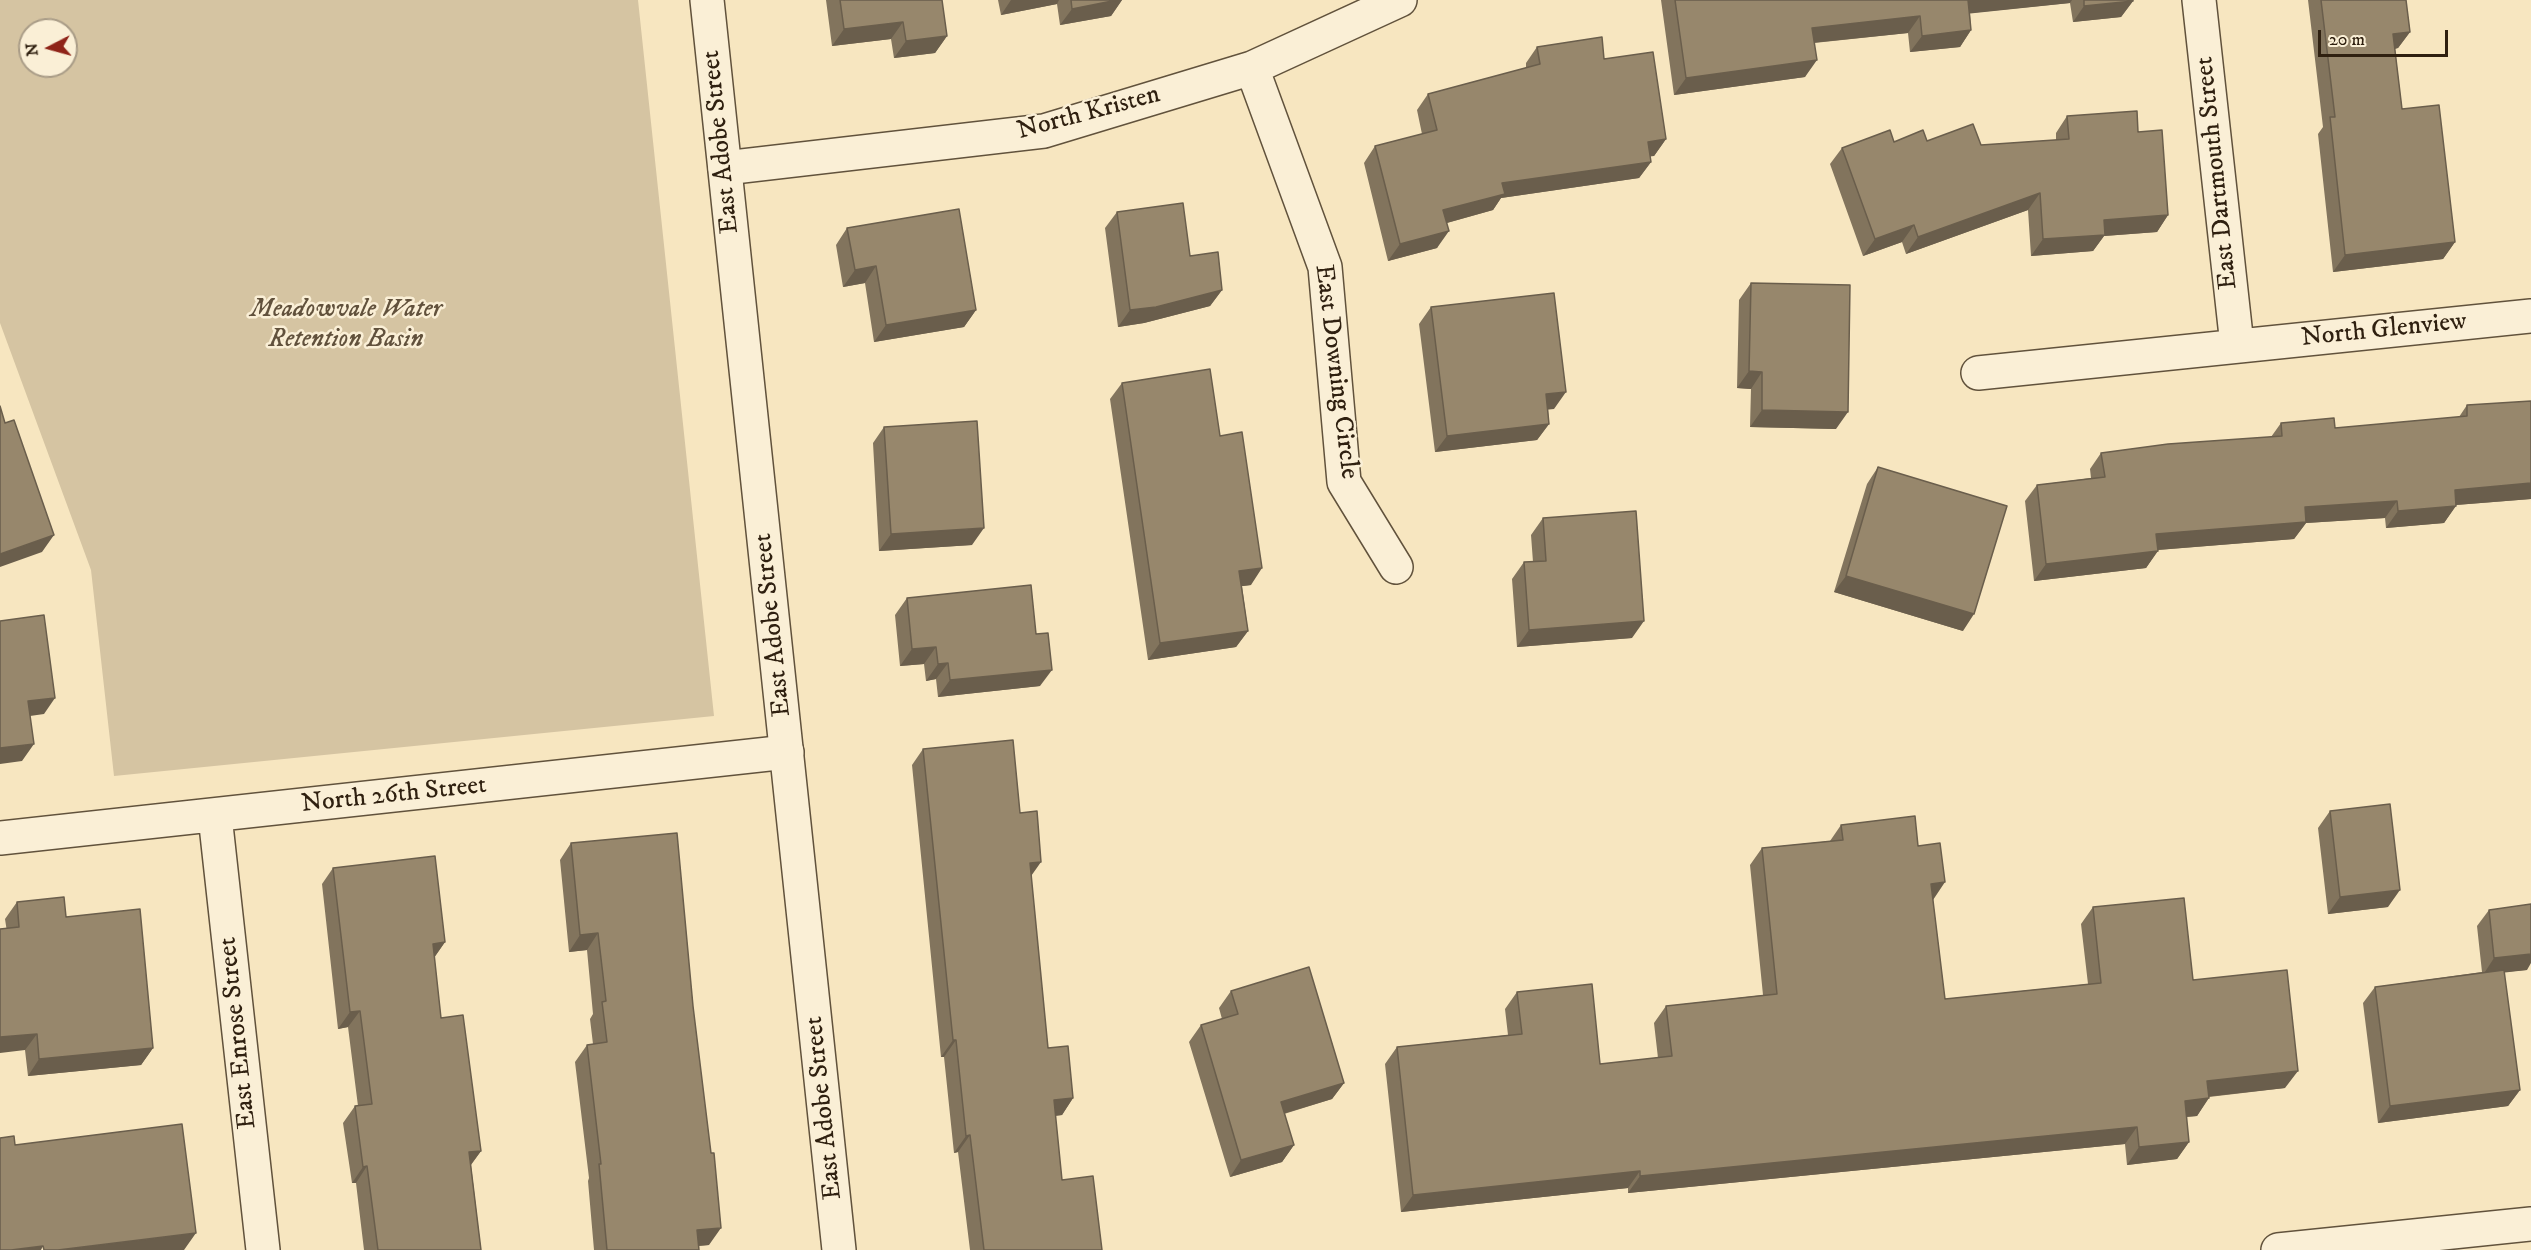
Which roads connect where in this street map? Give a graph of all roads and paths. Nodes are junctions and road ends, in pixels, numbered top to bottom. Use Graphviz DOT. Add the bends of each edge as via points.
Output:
graph roads {
  1 [pos="707,0"];
  2 [pos="1401,0"];
  3 [pos="2199,0"];
  4 [pos="1252,68"];
  5 [pos="725,168"];
  6 [pos="2531,316"];
  7 [pos="2237,345"];
  8 [pos="1978,373"];
  9 [pos="1396,567"];
  10 [pos="787,752"];
  11 [pos="215,816"];
  12 [pos="0,838"];
  13 [pos="2531,1224"];
  14 [pos="262,1250"];
  15 [pos="839,1250"];
  16 [pos="2278,1250"];
  1 -- 5 [label="street, East Adobe Street"];
  2 -- 4 [label="street, North Kristen"];
  3 -- 7 [label="street, East Dartmouth Street"];
  4 -- 5 [label="street, North Kristen" via="1044,131"];
  4 -- 9 [label="street, East Downing Circle" via="1325,267 1344,482"];
  5 -- 10 [label="street, East Adobe Street"];
  6 -- 7 [label="street, North Glenview"];
  7 -- 8 [label="street, North Glenview"];
  10 -- 11 [label="street, North 26th Street"];
  10 -- 15 [label="street, East Adobe Street"];
  11 -- 12 [label="street, North 26th Street"];
  11 -- 14 [label="street, East Enrose Street"];
  13 -- 16 [label="street"];
}
